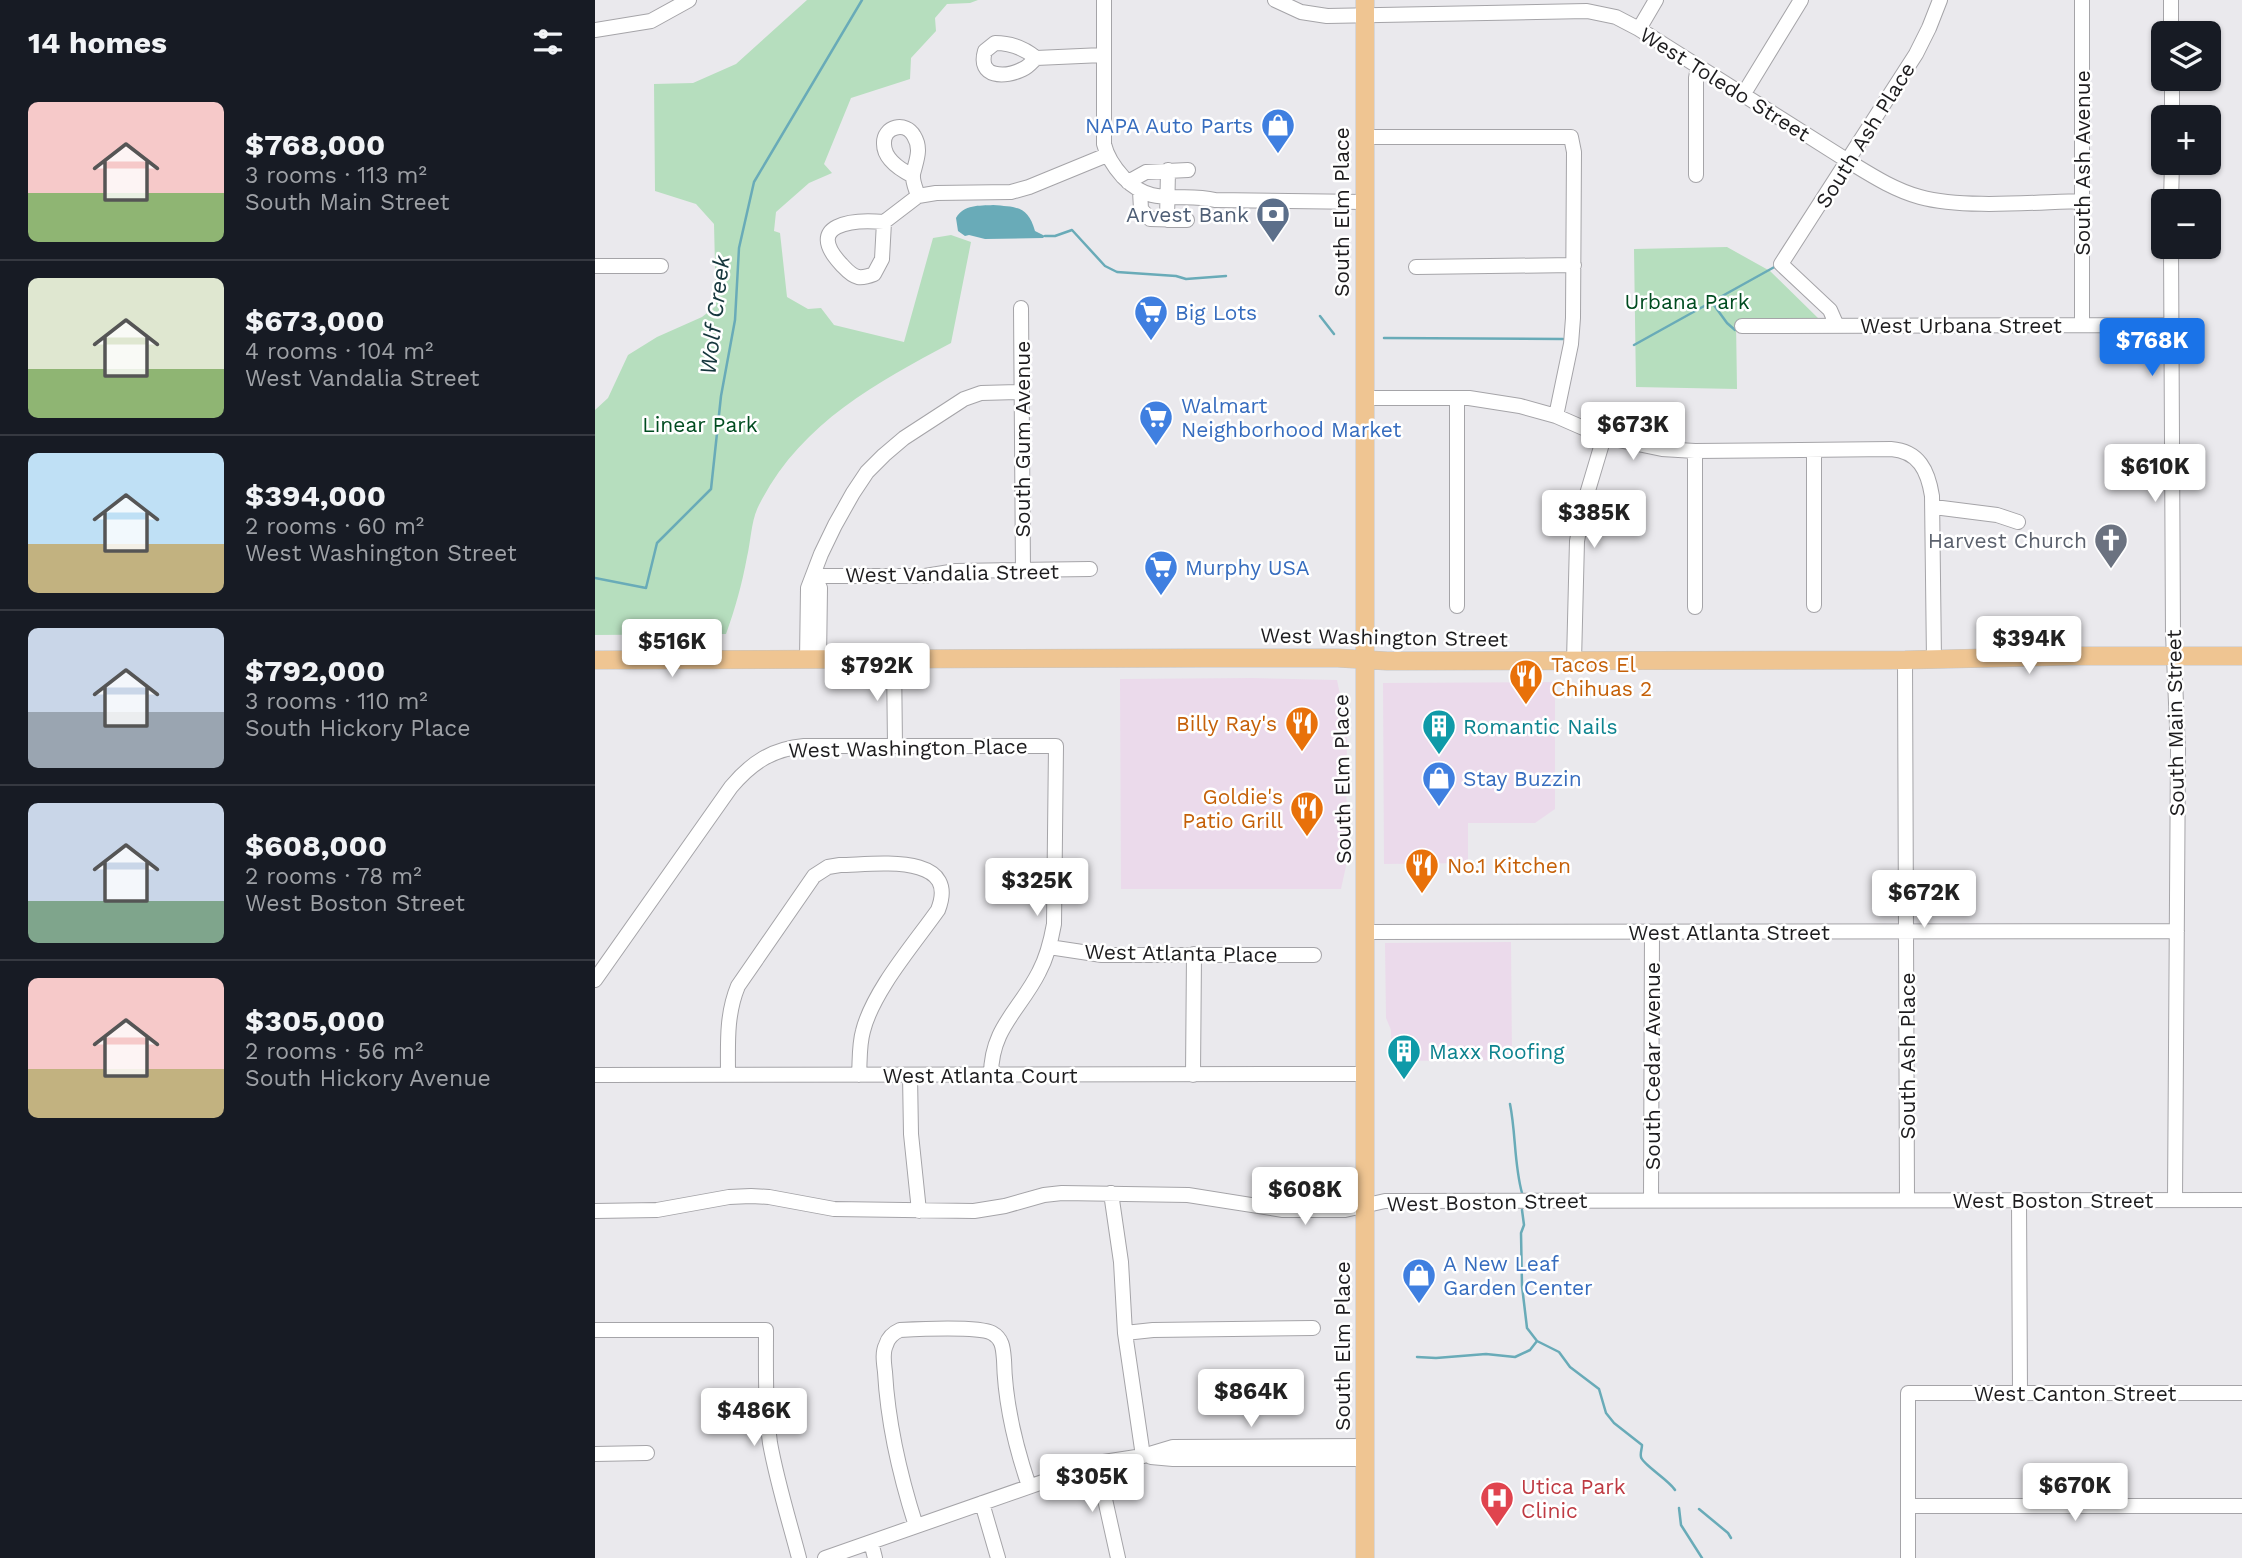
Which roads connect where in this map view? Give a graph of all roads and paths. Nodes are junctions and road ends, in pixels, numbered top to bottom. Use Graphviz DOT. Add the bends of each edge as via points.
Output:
graph roads {
  1 [pos="689,0"];
  2 [pos="1104,0"];
  3 [pos="1275,0"];
  4 [pos="1656,0"];
  5 [pos="1801,0"];
  6 [pos="1940,0"];
  7 [pos="2082,0"];
  8 [pos="2171,0"];
  9 [pos="1364,7"];
  10 [pos="2171,21"];
  11 [pos="1639,29"];
  12 [pos="595,30"];
  13 [pos="1104,55"];
  14 [pos="1036,58"];
  15 [pos="1698,67"];
  16 [pos="1743,95"];
  17 [pos="1364,137"];
  18 [pos="1108,155"];
  19 [pos="1848,161"];
  20 [pos="1167,170"];
  21 [pos="1188,170"];
  22 [pos="1696,175"];
  23 [pos="913,176"];
  24 [pos="1134,187"];
  25 [pos="919,196"];
  26 [pos="1167,198"];
  27 [pos="2082,201"];
  28 [pos="1364,202"];
  29 [pos="1167,220"];
  30 [pos="1187,220"];
  31 [pos="884,222"];
  32 [pos="2171,259"];
  33 [pos="1781,264"];
  34 [pos="1574,265"];
  35 [pos="595,266"];
  36 [pos="661,266"];
  37 [pos="1416,267"];
  38 [pos="1021,308"];
  39 [pos="2082,325"];
  40 [pos="2170,325"];
  41 [pos="1742,326"];
  42 [pos="1837,326"];
  43 [pos="1022,392"];
  44 [pos="1364,398"];
  45 [pos="1457,398"];
  46 [pos="1556,416"];
  47 [pos="1604,437"];
  48 [pos="1814,450"];
  49 [pos="1695,451"];
  50 [pos="1934,507"];
  51 [pos="2018,522"];
  52 [pos="1090,569"];
  53 [pos="1023,571"];
  54 [pos="814,576"];
  55 [pos="1814,605"];
  56 [pos="1457,606"];
  57 [pos="1695,607"];
  58 [pos="2173,656"];
  59 [pos="2242,656"];
  60 [pos="894,659"];
  61 [pos="595,660"];
  62 [pos="813,660"];
  63 [pos="1364,660"];
  64 [pos="1905,660"];
  65 [pos="1934,660"];
  66 [pos="1574,661"];
  67 [pos="895,746"];
  68 [pos="1907,931"];
  69 [pos="2177,931"];
  70 [pos="1365,932"];
  71 [pos="1652,932"];
  72 [pos="1049,947"];
  73 [pos="1194,954"];
  74 [pos="1314,955"];
  75 [pos="595,980"];
  76 [pos="1364,1074"];
  77 [pos="595,1075"];
  78 [pos="728,1075"];
  79 [pos="859,1075"];
  80 [pos="910,1075"];
  81 [pos="991,1075"];
  82 [pos="1193,1075"];
  83 [pos="1111,1193"];
  84 [pos="1651,1200"];
  85 [pos="1907,1200"];
  86 [pos="2019,1200"];
  87 [pos="2175,1200"];
  88 [pos="2242,1200"];
  89 [pos="1364,1205"];
  90 [pos="919,1210"];
  91 [pos="595,1211"];
  92 [pos="1313,1328"];
  93 [pos="595,1330"];
  94 [pos="1125,1333"];
  95 [pos="2020,1393"];
  96 [pos="2242,1393"];
  97 [pos="647,1453"];
  98 [pos="1365,1453"];
  99 [pos="595,1454"];
  100 [pos="1143,1456"];
  101 [pos="1097,1463"];
  102 [pos="1029,1486"];
  103 [pos="982,1503"];
  104 [pos="1908,1506"];
  105 [pos="2242,1506"];
  106 [pos="916,1526"];
  107 [pos="870,1542"];
  108 [pos="799,1558"];
  109 [pos="825,1558"];
  110 [pos="875,1558"];
  111 [pos="998,1558"];
  112 [pos="1118,1558"];
  113 [pos="1365,1558"];
  114 [pos="1908,1558"];
  1 -- 12 [label="street" via="651,21"];
  2 -- 13 [label="street"];
  3 -- 9 [label="street, West Toledo Street" via="1317,15"];
  4 -- 11 [label="street"];
  5 -- 16 [label="street"];
  6 -- 19 [label="street, South Ash Place" via="1916,54"];
  7 -- 27 [label="street, South Ash Avenue"];
  8 -- 10 [label="street"];
  9 -- 11 [label="street, West Toledo Street" via="1587,12 1616,17"];
  9 -- 17 [label="main road, South Elm Place"];
  11 -- 15 [label="street, West Toledo Street"];
  13 -- 14 [label="street"];
  13 -- 18 [label="street"];
  15 -- 16 [label="street, West Toledo Street"];
  15 -- 22 [label="street"];
  16 -- 19 [label="street, West Toledo Street"];
  17 -- 28 [label="main road, South Elm Place"];
  17 -- 34 [label="street" via="1571,137"];
  18 -- 24 [label="street"];
  18 -- 25 [label="street" via="1011,192"];
  19 -- 27 [label="street, West Toledo Street" via="1895,188 1930,200"];
  19 -- 33 [label="street, South Ash Place"];
  20 -- 21 [label="street"];
  20 -- 24 [label="street" via="1146,172"];
  20 -- 26 [label="street"];
  23 -- 25 [label="street"];
  24 -- 26 [label="street"];
  24 -- 29 [label="street" via="1146,216"];
  25 -- 31 [label="street"];
  26 -- 28 [label="street" via="1196,195 1215,200"];
  26 -- 29 [label="street"];
  27 -- 39 [label="street, South Ash Avenue"];
  28 -- 44 [label="main road, South Elm Place"];
  29 -- 30 [label="street"];
  31 -- 31 [label="street" via="838,225 830,234 830,253 854,275 874,274 882,259"];
  32 -- 40 [label="street, South Main Street"];
  33 -- 42 [label="street, West Urbana Street" via="1830,310"];
  34 -- 37 [label="street"];
  34 -- 46 [label="street" via="1571,344"];
  35 -- 36 [label="street"];
  38 -- 43 [label="street, South Gum Avenue"];
  39 -- 40 [label="street, West Urbana Street"];
  39 -- 42 [label="street, West Urbana Street"];
  40 -- 58 [label="street, South Main Street"];
  41 -- 42 [label="street, West Urbana Street"];
  43 -- 53 [label="street, South Gum Avenue"];
  43 -- 54 [label="street" via="981,393 964,399 884,455 853,493"];
  44 -- 45 [label="street"];
  44 -- 63 [label="main road, South Elm Place"];
  45 -- 46 [label="street"];
  45 -- 56 [label="street"];
  46 -- 47 [label="street"];
  47 -- 49 [label="street"];
  47 -- 66 [label="street" via="1577,541"];
  48 -- 49 [label="street"];
  48 -- 50 [label="street" via="1899,450 1918,460 1928,474"];
  48 -- 55 [label="street"];
  49 -- 57 [label="street"];
  50 -- 51 [label="street"];
  50 -- 65 [label="street"];
  52 -- 53 [label="street, West Vandalia Street"];
  53 -- 54 [label="street, West Vandalia Street"];
  54 -- 62 [label="street" via="808,588"];
  58 -- 59 [label="main road, West Washington Street"];
  58 -- 65 [label="main road, West Washington Street"];
  58 -- 69 [label="street, South Main Street" via="2178,749"];
  60 -- 62 [label="main road, West Washington Street"];
  60 -- 63 [label="main road, West Washington Street"];
  60 -- 67 [label="street"];
  61 -- 62 [label="main road, West Washington Street"];
  63 -- 66 [label="main road, West Washington Street"];
  63 -- 70 [label="main road, South Elm Place"];
  64 -- 65 [label="main road, West Washington Street"];
  64 -- 66 [label="main road, West Washington Street"];
  64 -- 68 [label="street, South Ash Place"];
  67 -- 72 [label="street, West Washington Place" via="1056,746 1056,911"];
  67 -- 75 [label="street, West Washington Place" via="796,747 762,758 731,787"];
  68 -- 69 [label="street, West Atlanta Street"];
  68 -- 71 [label="street, West Atlanta Street"];
  68 -- 85 [label="street, South Ash Place"];
  69 -- 87 [label="street, South Main Street"];
  70 -- 71 [label="street, West Atlanta Street"];
  70 -- 76 [label="main road, South Elm Place"];
  71 -- 84 [label="street, South Cedar Avenue"];
  72 -- 73 [label="street, West Atlanta Place" via="1102,955"];
  72 -- 81 [label="street" via="1039,972 1000,1029"];
  73 -- 74 [label="street, West Atlanta Place"];
  73 -- 82 [label="street"];
  76 -- 82 [label="street, West Atlanta Court"];
  76 -- 89 [label="main road, South Elm Place"];
  77 -- 78 [label="street, West Atlanta Court"];
  78 -- 79 [label="street, West Atlanta Court"];
  78 -- 79 [label="street" via="731,1003 814,876 828,867 915,865 939,881 938,910 870,1010"];
  79 -- 80 [label="street, West Atlanta Court"];
  80 -- 81 [label="street, West Atlanta Court"];
  80 -- 90 [label="street"];
  81 -- 82 [label="street, West Atlanta Court"];
  83 -- 89 [label="street, West Boston Street" via="1188,1195 1283,1210 1345,1210"];
  83 -- 90 [label="street, West Boston Street" via="1044,1195 990,1209"];
  83 -- 94 [label="street"];
  84 -- 85 [label="street, West Boston Street"];
  84 -- 89 [label="street, West Boston Street" via="1385,1200"];
  85 -- 86 [label="street, West Boston Street"];
  86 -- 87 [label="street, West Boston Street"];
  86 -- 95 [label="street"];
  87 -- 88 [label="street, West Boston Street"];
  89 -- 98 [label="main road, South Elm Place"];
  90 -- 91 [label="street, West Boston Street" via="834,1209 751,1196 657,1210"];
  92 -- 94 [label="street"];
  93 -- 108 [label="street" via="766,1330 770,1442"];
  94 -- 100 [label="street"];
  95 -- 96 [label="street, West Canton Street"];
  95 -- 104 [label="street, West Canton Street" via="1908,1393"];
  97 -- 99 [label="street"];
  98 -- 100 [label="street"];
  98 -- 113 [label="main road, South Elm Place"];
  100 -- 101 [label="street"];
  101 -- 102 [label="street"];
  101 -- 112 [label="street"];
  102 -- 103 [label="street"];
  102 -- 106 [label="street" via="1011,1427 999,1338 980,1330 895,1332 884,1353 888,1412"];
  103 -- 106 [label="street"];
  103 -- 111 [label="street"];
  104 -- 105 [label="street"];
  104 -- 114 [label="street"];
  106 -- 107 [label="street"];
  107 -- 109 [label="street"];
  107 -- 110 [label="street"];
}
